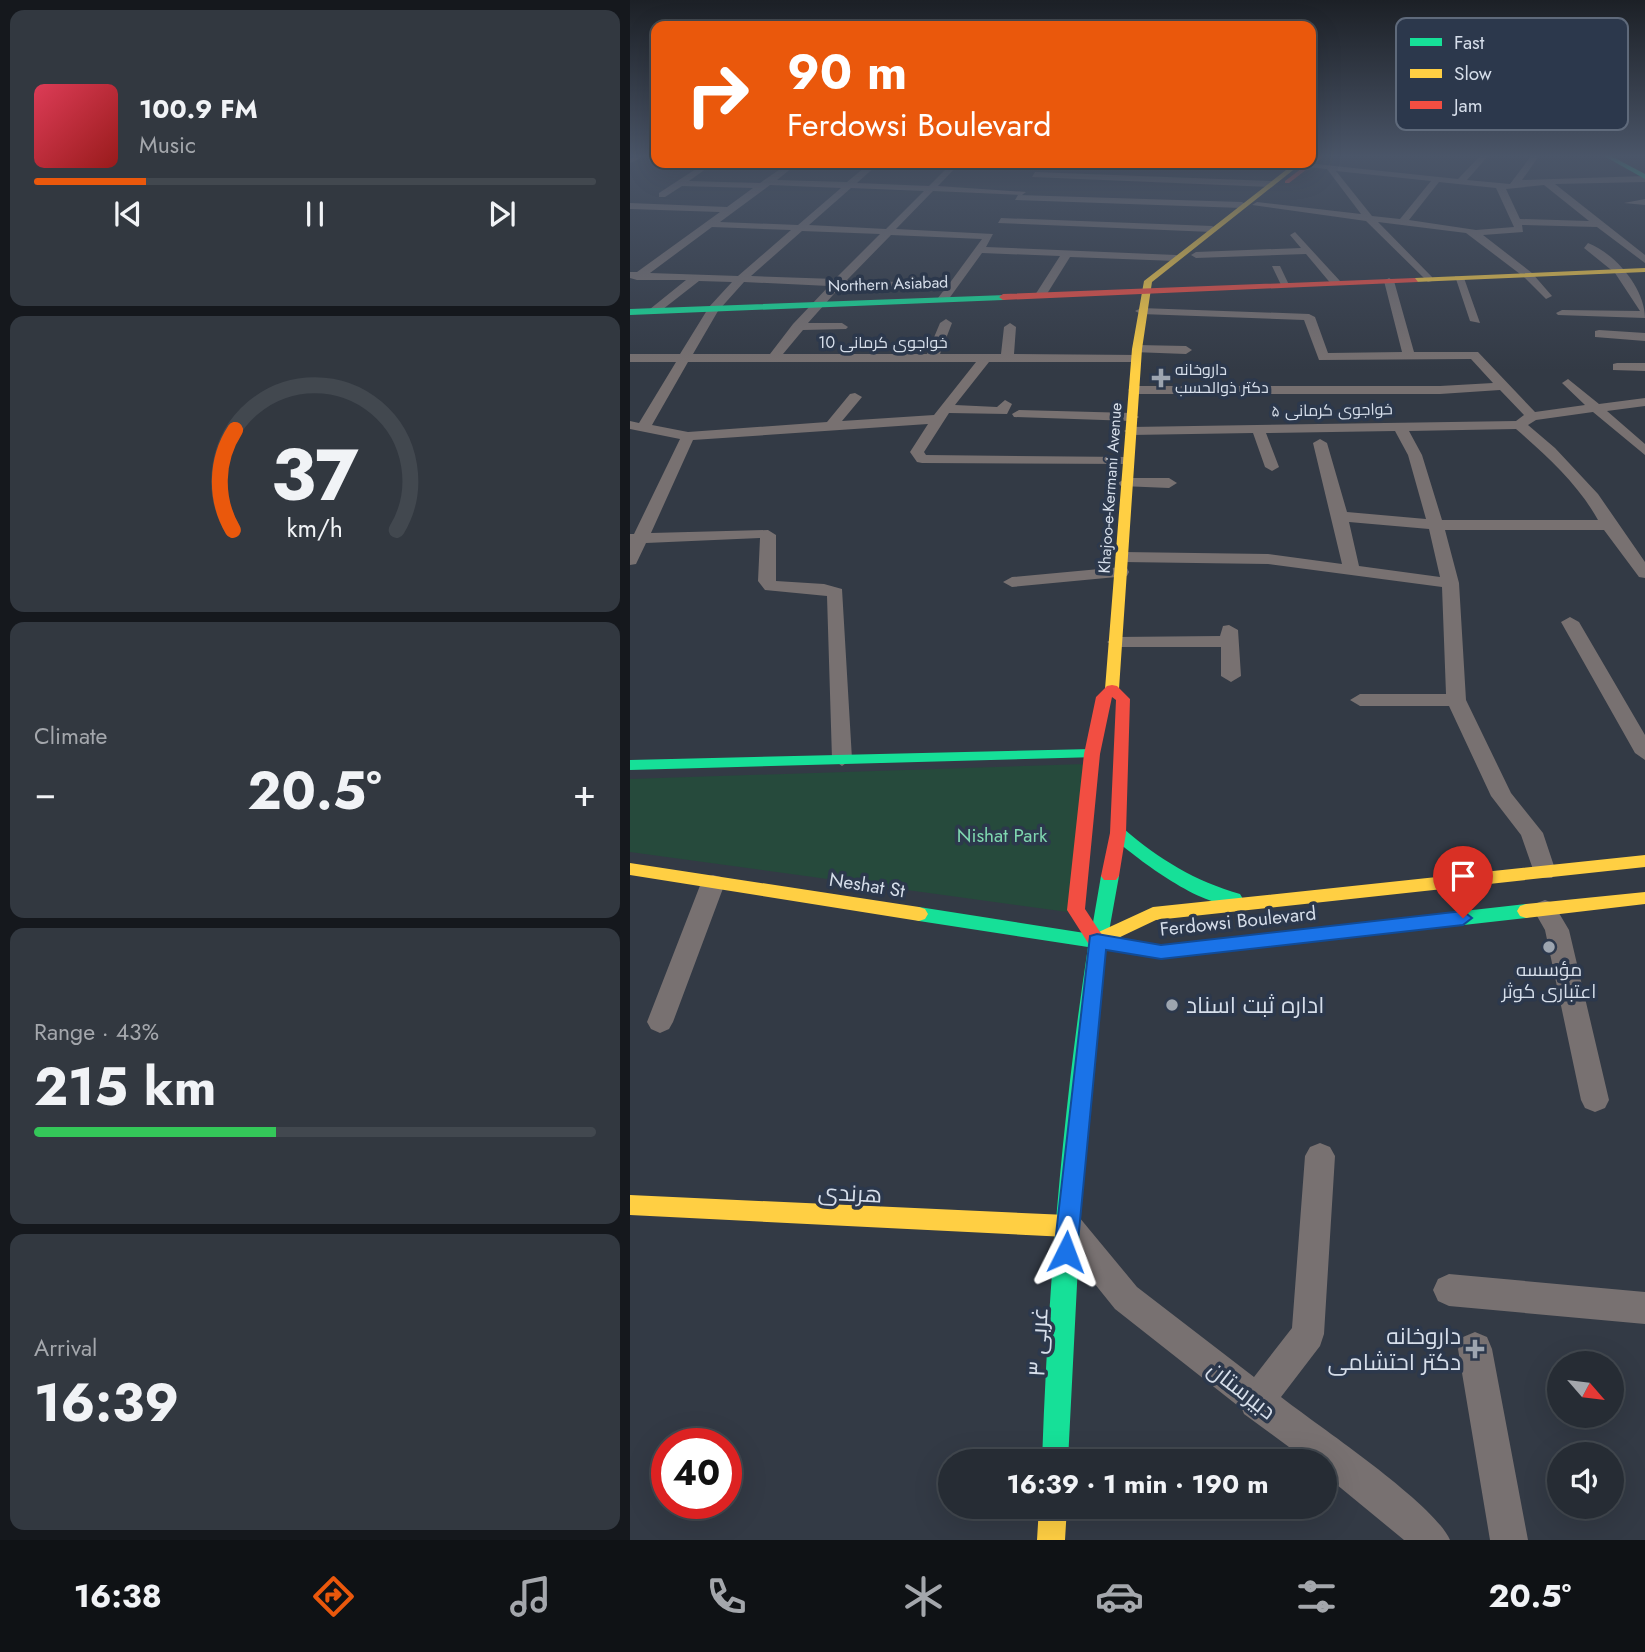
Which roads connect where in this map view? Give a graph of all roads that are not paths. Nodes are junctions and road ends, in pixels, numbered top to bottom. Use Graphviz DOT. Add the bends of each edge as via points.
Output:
graph roads {
  1 [pos="704,228"];
  2 [pos="797,228"];
  3 [pos="800,228"];
  4 [pos="892,228"];
  5 [pos="996,228"];
  6 [pos="1073,228"];
  7 [pos="1113,228"];
  8 [pos="1225,228"];
  9 [pos="1379,228"];
  10 [pos="1441,228"];
  11 [pos="1511,228"];
  12 [pos="1605,228"];
  13 [pos="1212,229"];
  14 [pos="888,232"];
  15 [pos="1474,233"];
  16 [pos="1296,235"];
  17 [pos="990,236"];
  18 [pos="1107,240"];
  19 [pos="1588,246"];
  20 [pos="979,250"];
  21 [pos="1309,251"];
  22 [pos="1067,253"];
  23 [pos="1196,255"];
  24 [pos="1176,258"];
  25 [pos="1645,260"];
  26 [pos="1276,268"];
  27 [pos="1645,270"];
  28 [pos="1619,271"];
  29 [pos="635,275"];
  30 [pos="1528,275"];
  31 [pos="697,277"];
  32 [pos="1460,278"];
  33 [pos="741,279"];
  34 [pos="1428,279"];
  35 [pos="1390,281"];
  36 [pos="838,282"];
  37 [pos="630,283"];
  38 [pos="1336,283"];
  39 [pos="1286,285"];
  40 [pos="1147,291"];
  41 [pos="947,293"];
  42 [pos="1041,295"];
  43 [pos="1546,296"];
  44 [pos="816,304"];
  45 [pos="713,309"];
  46 [pos="1645,310"];
  47 [pos="654,311"];
  48 [pos="1141,311"];
  49 [pos="630,312"];
  50 [pos="1562,313"];
  51 [pos="1476,321"];
  52 [pos="946,323"];
  53 [pos="797,326"];
  54 [pos="842,327"];
  55 [pos="1010,327"];
  56 [pos="1599,334"];
  57 [pos="1645,337"];
  58 [pos="1186,350"];
  59 [pos="1137,354"];
  60 [pos="1409,355"];
  61 [pos="630,358"];
  62 [pos="684,358"];
  63 [pos="774,358"];
  64 [pos="872,358"];
  65 [pos="932,358"];
  66 [pos="985,358"];
  67 [pos="1007,358"];
  68 [pos="1617,367"];
  69 [pos="1645,367"];
  70 [pos="862,369"];
  71 [pos="1365,373"];
  72 [pos="1568,383"];
  73 [pos="1502,386"];
  74 [pos="1135,390"];
  75 [pos="855,397"];
  76 [pos="1645,402"];
  77 [pos="1005,404"];
  78 [pos="1600,410"];
  79 [pos="942,414"];
  80 [pos="1019,414"];
  81 [pos="1525,421"];
  82 [pos="1132,424"];
  83 [pos="630,425"];
  84 [pos="645,425"];
  85 [pos="831,426"];
  86 [pos="1400,426"];
  87 [pos="1258,429"];
  88 [pos="664,430"];
  89 [pos="688,436"];
  90 [pos="630,440"];
  91 [pos="1320,443"];
  92 [pos="1645,451"];
  93 [pos="1128,461"];
  94 [pos="1272,467"];
  95 [pos="1170,482"];
  96 [pos="1126,483"];
  97 [pos="1340,516"];
  98 [pos="1436,525"];
  99 [pos="1609,525"];
  100 [pos="635,539"];
  101 [pos="630,560"];
  102 [pos="1122,564"];
  103 [pos="1351,569"];
  104 [pos="1645,573"];
  105 [pos="1012,582"];
  106 [pos="1450,583"];
  107 [pos="1570,622"];
  108 [pos="1116,642"];
  109 [pos="1231,676"];
  110 [pos="1112,689"];
  111 [pos="1360,700"];
  112 [pos="1457,700"];
  113 [pos="1645,753"];
  114 [pos="1092,754"];
  115 [pos="842,759"];
  116 [pos="630,765"];
  117 [pos="1118,833"];
  118 [pos="1645,861"];
  119 [pos="630,869"];
  120 [pos="1544,872"];
  121 [pos="713,883"];
  122 [pos="1645,898"];
  123 [pos="1257,902"];
  124 [pos="1545,909"];
  125 [pos="1097,941"];
  126 [pos="660,1022"];
  127 [pos="1595,1100"];
  128 [pos="1320,1156"];
  129 [pos="630,1205"];
  130 [pos="1067,1226"];
  131 [pos="1449,1290"];
  132 [pos="1645,1308"];
  133 [pos="1475,1349"];
  134 [pos="1256,1402"];
  135 [pos="1056,1449"];
  136 [pos="1052,1519"];
  137 [pos="1051,1540"];
  138 [pos="1431,1540"];
  139 [pos="1509,1540"];
  1 -- 29 [label="street"];
  2 -- 3 [label="street"];
  3 -- 14 [label="street"];
  3 -- 33 [label="street"];
  4 -- 14 [label="street"];
  5 -- 17 [label="street"];
  6 -- 18 [label="street"];
  7 -- 18 [label="street"];
  8 -- 23 [label="main road"];
  9 -- 34 [label="street"];
  10 -- 15 [label="street"];
  11 -- 15 [label="street"];
  12 -- 25 [label="street"];
  13 -- 18 [label="street"];
  13 -- 24 [label="main road"];
  14 -- 17 [label="street"];
  14 -- 36 [label="street"];
  15 -- 30 [label="street"];
  16 -- 21 [label="street"];
  17 -- 20 [label="street"];
  18 -- 22 [label="street"];
  18 -- 24 [label="street"];
  19 -- 28 [label="street"];
  20 -- 22 [label="street"];
  20 -- 41 [label="street"];
  21 -- 23 [label="street"];
  21 -- 38 [label="street"];
  22 -- 42 [label="street"];
  23 -- 40 [label="main road"];
  24 -- 40 [label="main road" via="1148,281"];
  26 -- 39 [label="street"];
  27 -- 28 [label="main road, Northern Asiabad"];
  28 -- 30 [label="main road, Northern Asiabad"];
  28 -- 46 [label="street"];
  29 -- 31 [label="street"];
  29 -- 37 [label="street"];
  30 -- 32 [label="main road, Northern Asiabad"];
  30 -- 43 [label="street"];
  31 -- 33 [label="street"];
  31 -- 47 [label="street"];
  32 -- 34 [label="main road, Northern Asiabad"];
  32 -- 51 [label="street"];
  33 -- 36 [label="street"];
  33 -- 45 [label="street"];
  34 -- 35 [label="main road, Northern Asiabad"];
  35 -- 38 [label="main road, Northern Asiabad"];
  35 -- 60 [label="street"];
  36 -- 41 [label="street"];
  36 -- 44 [label="street"];
  38 -- 39 [label="main road, Northern Asiabad"];
  39 -- 40 [label="main road, Northern Asiabad" via="1249,293"];
  40 -- 42 [label="main road, Northern Asiabad"];
  40 -- 48 [label="main road, Khajoo-e-Kermani Avenue"];
  41 -- 42 [label="main road, Northern Asiabad"];
  41 -- 44 [label="main road, Northern Asiabad"];
  44 -- 45 [label="main road, Northern Asiabad"];
  44 -- 53 [label="street"];
  45 -- 47 [label="main road, Northern Asiabad"];
  45 -- 62 [label="street"];
  46 -- 50 [label="street"];
  47 -- 49 [label="main road, Northern Asiabad"];
  48 -- 59 [label="main road, Khajoo-e-Kermani Avenue"];
  48 -- 71 [label="street" via="1309,317 1323,356"];
  52 -- 65 [label="street"];
  53 -- 54 [label="street"];
  53 -- 63 [label="street"];
  55 -- 67 [label="street"];
  56 -- 57 [label="street"];
  58 -- 59 [label="street, خواجوی کرمانی 10"];
  59 -- 67 [label="street, خواجوی کرمانی 10"];
  59 -- 74 [label="main road, Khajoo-e-Kermani Avenue"];
  60 -- 71 [label="street"];
  60 -- 73 [label="street" via="1474,355"];
  61 -- 62 [label="street, خواجوی کرمانی 10"];
  62 -- 63 [label="street, خواجوی کرمانی 10"];
  62 -- 84 [label="street"];
  63 -- 64 [label="street, خواجوی کرمانی 10"];
  64 -- 65 [label="street, خواجوی کرمانی 10"];
  64 -- 70 [label="street"];
  65 -- 66 [label="street, خواجوی کرمانی 10"];
  66 -- 67 [label="street, خواجوی کرمانی 10"];
  66 -- 79 [label="street"];
  68 -- 69 [label="street"];
  71 -- 73 [label="street"];
  71 -- 74 [label="street"];
  72 -- 78 [label="street"];
  73 -- 81 [label="street"];
  74 -- 82 [label="main road, Khajoo-e-Kermani Avenue"];
  75 -- 85 [label="street"];
  76 -- 78 [label="street, خواجوی کرمانی ۵"];
  77 -- 79 [label="street" via="1003,411"];
  78 -- 81 [label="street, خواجوی کرمانی ۵"];
  78 -- 92 [label="street"];
  79 -- 85 [label="street"];
  79 -- 93 [label="street" via="917,452 922,459"];
  80 -- 82 [label="street, خواجوی کرمانی ۵"];
  81 -- 86 [label="street, خواجوی کرمانی ۵"];
  81 -- 99 [label="street" via="1593,497"];
  82 -- 87 [label="street, خواجوی کرمانی ۵"];
  82 -- 93 [label="main road, Khajoo-e-Kermani Avenue"];
  83 -- 84 [label="street"];
  84 -- 88 [label="street"];
  85 -- 89 [label="street"];
  86 -- 87 [label="street, خواجوی کرمانی ۵"];
  86 -- 98 [label="street" via="1415,455"];
  87 -- 94 [label="street"];
  88 -- 89 [label="street"];
  88 -- 90 [label="street"];
  89 -- 100 [label="street"];
  91 -- 97 [label="street"];
  93 -- 96 [label="main road, Khajoo-e-Kermani Avenue"];
  95 -- 96 [label="street"];
  96 -- 102 [label="main road, Khajoo-e-Kermani Avenue"];
  97 -- 98 [label="street"];
  97 -- 103 [label="street"];
  98 -- 99 [label="street"];
  98 -- 106 [label="street"];
  99 -- 104 [label="street"];
  100 -- 101 [label="street"];
  100 -- 115 [label="street" via="762,533 768,535 767,581 771,586 836,593"];
  102 -- 103 [label="street" via="1268,559"];
  102 -- 105 [label="street"];
  102 -- 108 [label="main road, Khajoo-e-Kermani Avenue"];
  103 -- 106 [label="street"];
  106 -- 112 [label="street"];
  107 -- 113 [label="street"];
  108 -- 109 [label="street" via="1230,635"];
  108 -- 110 [label="main road, Khajoo-e-Kermani Avenue"];
  110 -- 114 [label="main road, Khajoo-e-Kermani Avenue" via="1103,697"];
  110 -- 117 [label="main road, Khajoo-e-Kermani Avenue" via="1124,699"];
  111 -- 112 [label="street"];
  112 -- 120 [label="street" via="1502,796 1532,833"];
  114 -- 115 [label="main road"];
  114 -- 125 [label="main road, Khajoo-e-Kermani Avenue" via="1076,910"];
  115 -- 116 [label="main road"];
  117 -- 123 [label="main road" via="1148,862 1186,886"];
  117 -- 125 [label="main road, Khajoo-e-Kermani Avenue"];
  118 -- 120 [label="main road, Ferdowsi Boulevard"];
  119 -- 121 [label="main road, Neshat St"];
  120 -- 123 [label="main road, Ferdowsi Boulevard"];
  121 -- 125 [label="main road, Neshat St"];
  121 -- 126 [label="street"];
  122 -- 124 [label="main road, Ferdowsi Boulevard"];
  123 -- 125 [label="main road, Ferdowsi Boulevard" via="1153,914"];
  124 -- 125 [label="main road, Ferdowsi Boulevard" via="1161,952"];
  124 -- 127 [label="street" via="1557,930"];
  125 -- 130 [label="main road, ۳ غربی"];
  128 -- 134 [label="street" via="1308,1334"];
  129 -- 130 [label="main road, هرندی"];
  130 -- 134 [label="street, دبیرستان" via="1126,1298"];
  130 -- 135 [label="main road, ۳ غربی"];
  131 -- 132 [label="street"];
  133 -- 139 [label="street"];
  134 -- 138 [label="street, دبیرستان" via="1399,1510"];
  136 -- 137 [label="main road"];
}
